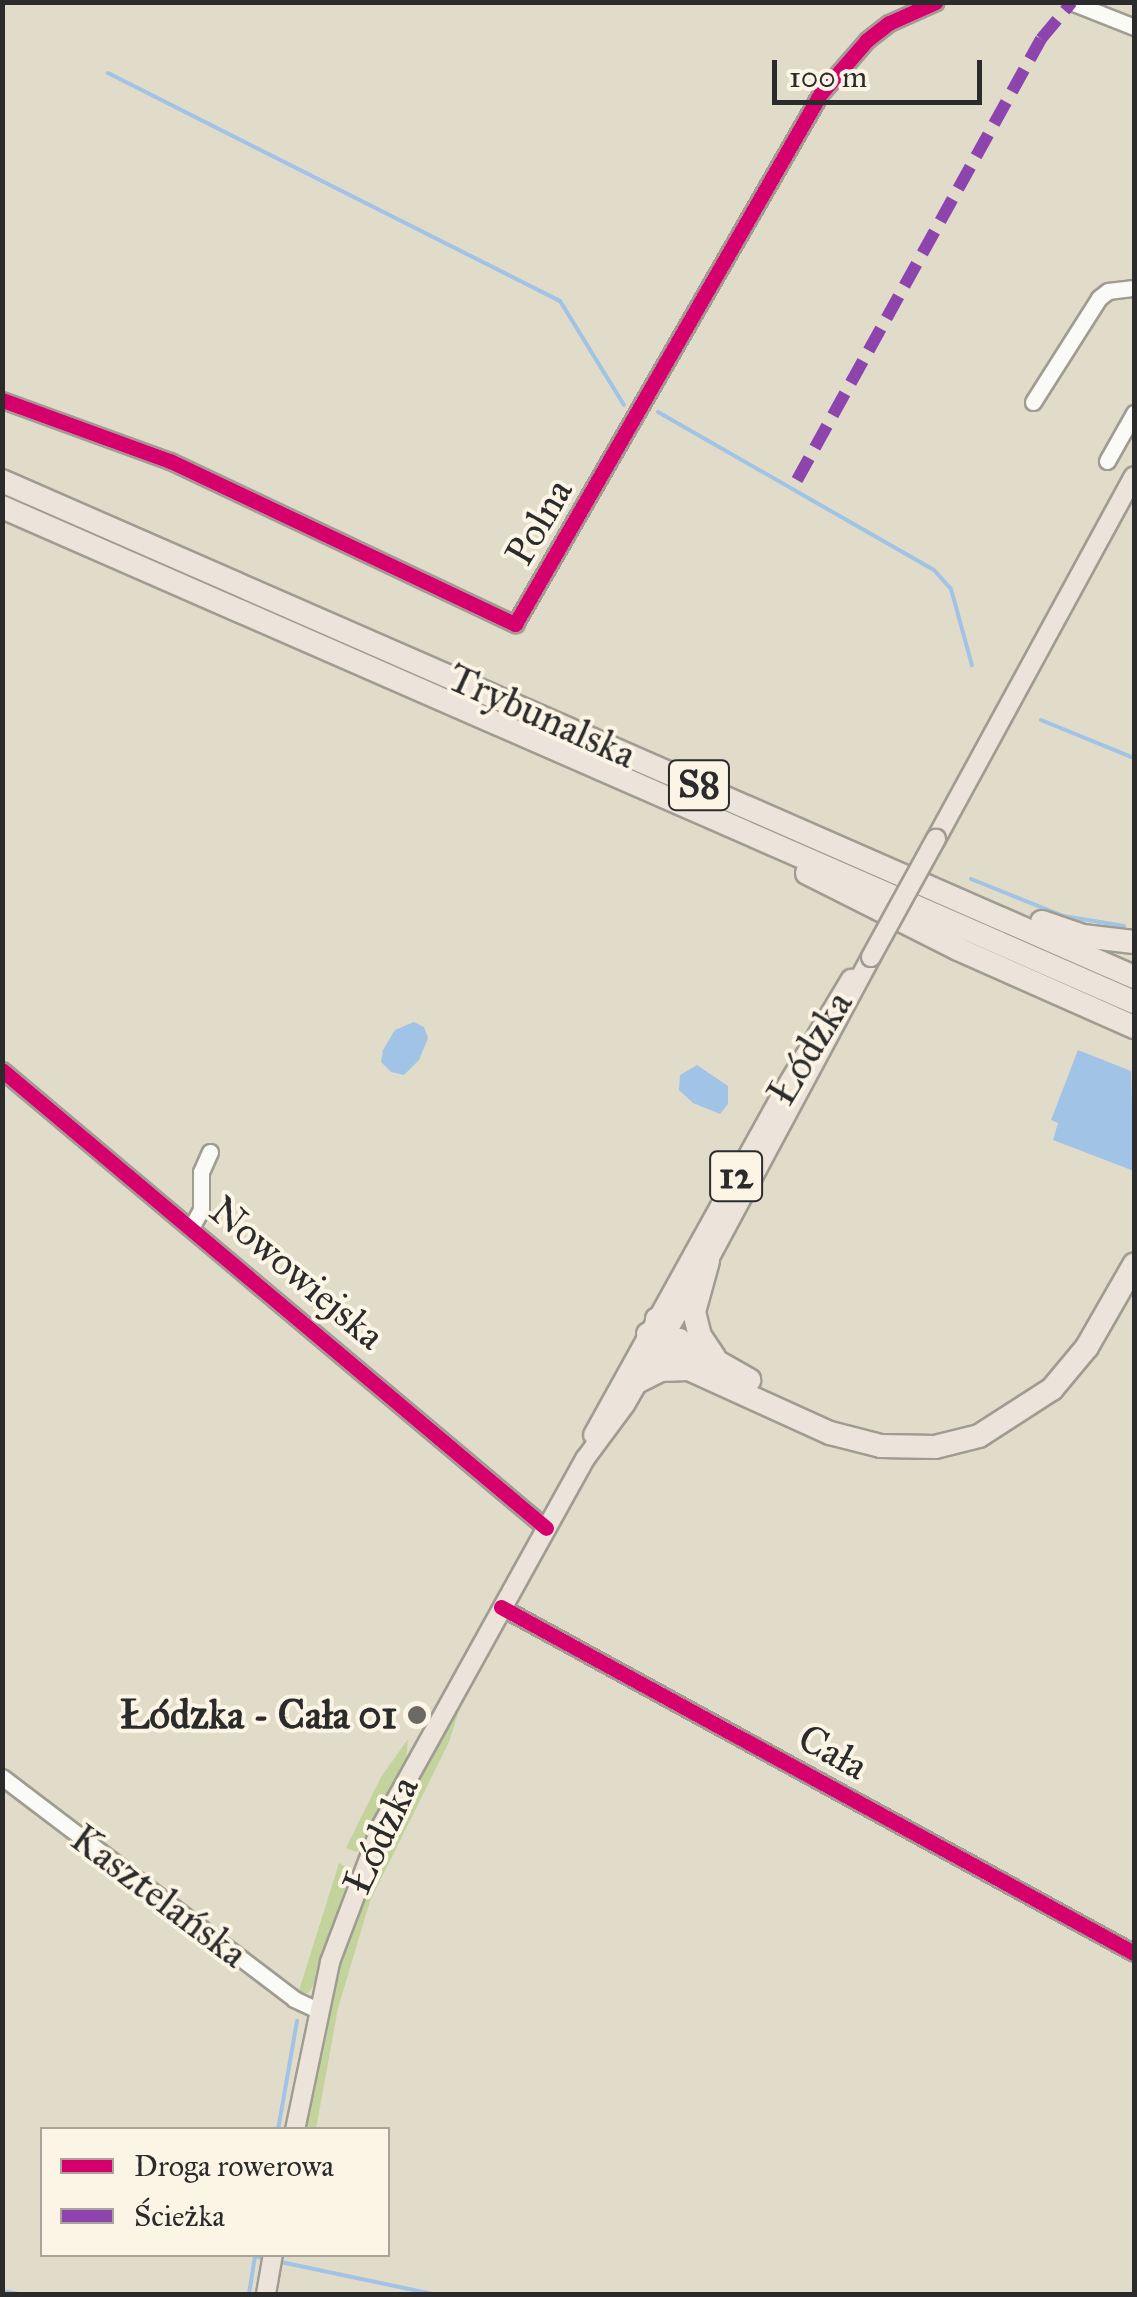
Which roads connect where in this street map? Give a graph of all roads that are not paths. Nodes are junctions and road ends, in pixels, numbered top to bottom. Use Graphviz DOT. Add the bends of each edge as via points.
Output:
graph roads {
  1 [pos="936,2"];
  2 [pos="1071,2"];
  3 [pos="1134,27"];
  4 [pos="1134,288"];
  5 [pos="2,400"];
  6 [pos="1033,402"];
  7 [pos="1134,413"];
  8 [pos="1107,461"];
  9 [pos="1134,476"];
  10 [pos="2,482"];
  11 [pos="2,507"];
  12 [pos="710,815"];
  13 [pos="929,887"];
  14 [pos="1134,942"];
  15 [pos="871,957"];
  16 [pos="1134,977"];
  17 [pos="1134,1002"];
  18 [pos="1100,1012"];
  19 [pos="1134,1028"];
  20 [pos="1134,1035"];
  21 [pos="2,1070"];
  22 [pos="210,1152"];
  23 [pos="192,1226"];
  24 [pos="708,1261"];
  25 [pos="1134,1265"];
  26 [pos="657,1333"];
  27 [pos="720,1363"];
  28 [pos="690,1369"];
  29 [pos="639,1381"];
  30 [pos="996,1424"];
  31 [pos="585,1459"];
  32 [pos="546,1528"];
  33 [pos="502,1607"];
  34 [pos="2,1777"];
  35 [pos="1134,1953"];
  36 [pos="318,2010"];
  37 [pos="296,2127"];
  38 [pos="272,2263"];
  39 [pos="266,2294"];
  1 -- 5 [label="street, Polna" via="867,40 821,93 515,624 170,461"];
  2 -- 3 [label="street"];
  4 -- 6 [label="street" via="1099,298"];
  7 -- 8 [label="street"];
  9 -- 15 [label="main road, Łódzka / 12, bridge"];
  10 -- 13 [label="highway, Trybunalska / S8"];
  11 -- 12 [label="highway, Trybunalska / S8"];
  12 -- 17 [label="highway, Trybunalska / S8"];
  12 -- 18 [label="highway" via="792,865 958,949"];
  13 -- 14 [label="highway" via="1083,936"];
  13 -- 16 [label="highway, Trybunalska / S8"];
  15 -- 24 [label="main road, Łódzka / 12"];
  15 -- 26 [label="main road, Łódzka / 12" via="815,1034"];
  18 -- 19 [label="highway"];
  18 -- 20 [label="highway"];
  21 -- 23 [label="street, Nowowiejska"];
  22 -- 23 [label="street"];
  23 -- 32 [label="street, Nowowiejska"];
  24 -- 26 [label="main road, Łódzka / 12"];
  24 -- 27 [label="highway, 12" via="694,1312 702,1340"];
  25 -- 30 [label="highway" via="1067,1373"];
  26 -- 27 [label="highway"];
  26 -- 28 [label="highway" via="672,1359"];
  26 -- 29 [label="main road, Łódzka"];
  26 -- 31 [label="main road, Łódzka" via="600,1421"];
  27 -- 30 [label="highway" via="833,1423 860,1429 926,1433"];
  28 -- 29 [label="highway" via="666,1369"];
  28 -- 30 [label="highway" via="830,1433 881,1446 935,1447"];
  29 -- 31 [label="main road, Łódzka"];
  31 -- 32 [label="main road, Łódzka"];
  32 -- 33 [label="main road, Łódzka"];
  33 -- 35 [label="street, Cała"];
  33 -- 36 [label="main road, Łódzka" via="381,1826 345,1915"];
  34 -- 36 [label="street, Kasztelańska" via="294,1999"];
  36 -- 37 [label="main road, Łódzka"];
  38 -- 39 [label="main road"];
}
